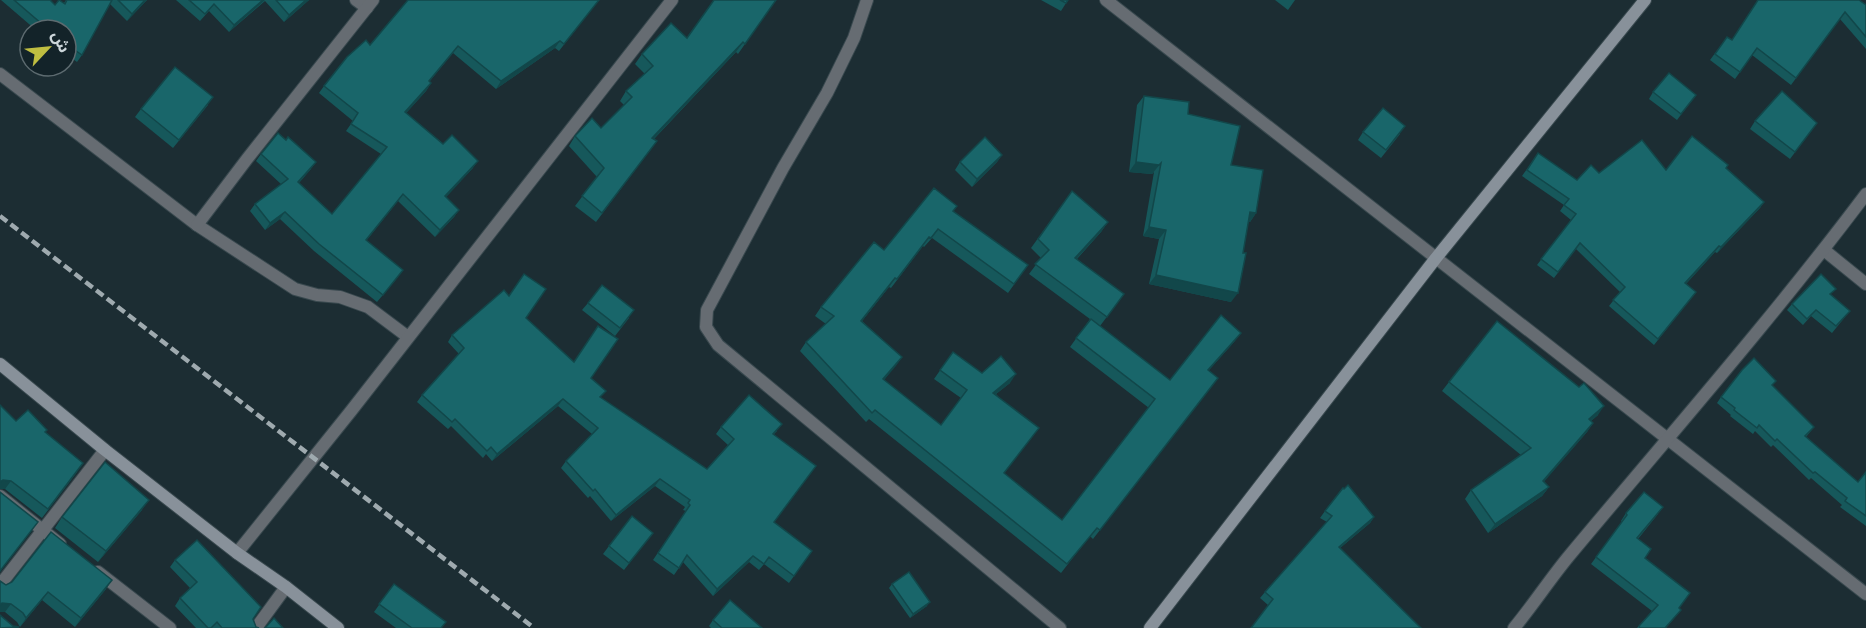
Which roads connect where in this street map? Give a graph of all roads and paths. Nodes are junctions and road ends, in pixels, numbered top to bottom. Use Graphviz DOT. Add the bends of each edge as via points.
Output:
graph roads {
  1 [pos="356,0"];
  2 [pos="672,0"];
  3 [pos="867,0"];
  4 [pos="1106,0"];
  5 [pos="1645,0"];
  6 [pos="370,4"];
  7 [pos="0,74"];
  8 [pos="1866,194"];
  9 [pos="197,225"];
  10 [pos="1824,250"];
  11 [pos="1437,258"];
  12 [pos="1866,284"];
  13 [pos="408,338"];
  14 [pos="0,364"];
  15 [pos="1668,440"];
  16 [pos="105,450"];
  17 [pos="0,496"];
  18 [pos="43,530"];
  19 [pos="70,551"];
  20 [pos="237,553"];
  21 [pos="88,565"];
  22 [pos="0,585"];
  23 [pos="286,587"];
  24 [pos="1866,594"];
  25 [pos="1517,627"];
  26 [pos="170,628"];
  27 [pos="256,628"];
  28 [pos="338,628"];
  29 [pos="1060,628"];
  30 [pos="1150,628"];
  1 -- 6 [label="street"];
  2 -- 13 [label="street"];
  3 -- 29 [label="street" via="854,38 827,93 707,310 706,327 718,345"];
  4 -- 11 [label="street"];
  5 -- 11 [label="street"];
  6 -- 9 [label="street"];
  7 -- 9 [label="street"];
  8 -- 10 [label="street"];
  9 -- 13 [label="street" via="295,289 340,297 368,307"];
  10 -- 12 [label="street"];
  10 -- 15 [label="street"];
  11 -- 15 [label="street"];
  11 -- 30 [label="street"];
  13 -- 20 [label="street"];
  14 -- 16 [label="street"];
  15 -- 24 [label="street"];
  15 -- 25 [label="street" via="1568,558"];
  16 -- 18 [label="street"];
  16 -- 20 [label="street"];
  17 -- 18 [label="street"];
  18 -- 19 [label="street"];
  18 -- 22 [label="street"];
  20 -- 23 [label="street"];
  21 -- 26 [label="street"];
  23 -- 27 [label="street"];
  23 -- 28 [label="street"];
}
